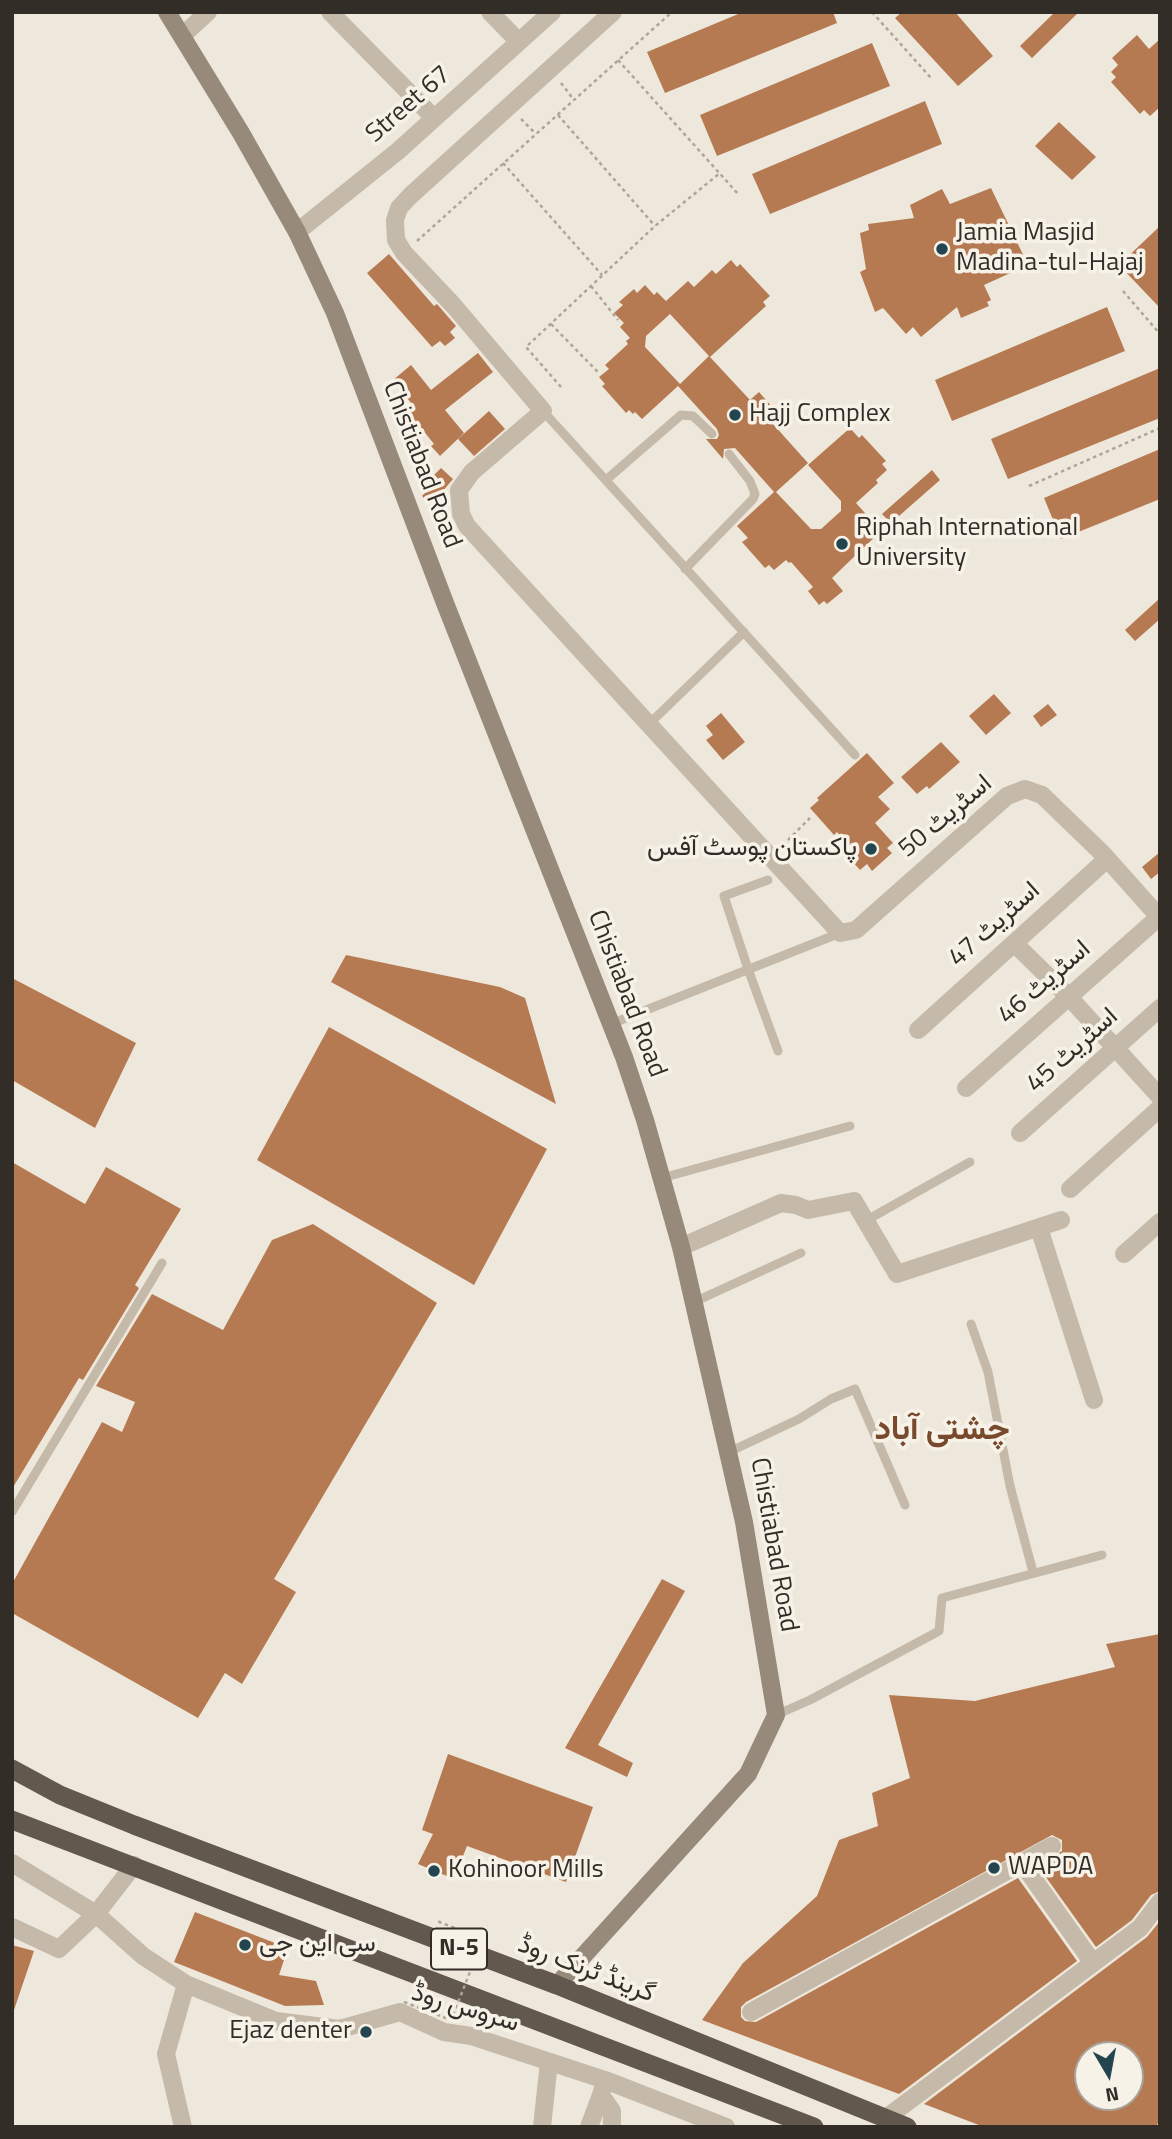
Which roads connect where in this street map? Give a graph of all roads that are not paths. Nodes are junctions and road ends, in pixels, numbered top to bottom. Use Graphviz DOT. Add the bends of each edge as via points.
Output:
graph roads {
  1 [pos="167,12"];
  2 [pos="208,12"];
  3 [pos="330,12"];
  4 [pos="490,12"];
  5 [pos="552,12"];
  6 [pos="613,12"];
  7 [pos="182,36"];
  8 [pos="519,42"];
  9 [pos="434,118"];
  10 [pos="297,232"];
  11 [pos="543,411"];
  12 [pos="712,434"];
  13 [pos="729,454"];
  14 [pos="606,480"];
  15 [pos="684,569"];
  16 [pos="744,632"];
  17 [pos="648,724"];
  18 [pos="855,755"];
  19 [pos="1107,859"];
  20 [pos="768,880"];
  21 [pos="1160,917"];
  22 [pos="848,931"];
  23 [pos="1014,943"];
  24 [pos="748,969"];
  25 [pos="1069,997"];
  26 [pos="1160,1008"];
  27 [pos="611,1024"];
  28 [pos="918,1030"];
  29 [pos="1116,1048"];
  30 [pos="778,1051"];
  31 [pos="966,1088"];
  32 [pos="1160,1097"];
  33 [pos="1160,1108"];
  34 [pos="850,1126"];
  35 [pos="1020,1133"];
  36 [pos="970,1162"];
  37 [pos="662,1178"];
  38 [pos="1070,1189"];
  39 [pos="867,1220"];
  40 [pos="1060,1220"];
  41 [pos="1160,1222"];
  42 [pos="1039,1228"];
  43 [pos="681,1247"];
  44 [pos="801,1253"];
  45 [pos="1124,1254"];
  46 [pos="162,1263"];
  47 [pos="694,1303"];
  48 [pos="971,1324"];
  49 [pos="1094,1400"];
  50 [pos="729,1452"];
  51 [pos="905,1505"];
  52 [pos="12,1512"];
  53 [pos="1102,1555"];
  54 [pos="1032,1572"];
  55 [pos="776,1715"];
  56 [pos="12,1769"];
  57 [pos="12,1776"];
  58 [pos="60,1795"];
  59 [pos="12,1820"];
  60 [pos="1052,1846"];
  61 [pos="12,1863"];
  62 [pos="1022,1863"];
  63 [pos="134,1865"];
  64 [pos="1160,1902"];
  65 [pos="96,1914"];
  66 [pos="12,1927"];
  67 [pos="1093,1963"];
  68 [pos="186,1984"];
  69 [pos="556,1985"];
  70 [pos="751,2012"];
  71 [pos="549,2063"];
  72 [pos="603,2088"];
  73 [pos="886,2118"];
  74 [pos="703,2122"];
  75 [pos="183,2127"];
  76 [pos="542,2127"];
  77 [pos="589,2127"];
  78 [pos="612,2127"];
  79 [pos="726,2127"];
  80 [pos="814,2127"];
  81 [pos="907,2127"];
  1 -- 7 [label="main road, Chistiabad Road"];
  2 -- 7 [label="street"];
  3 -- 9 [label="street"];
  4 -- 8 [label="street"];
  5 -- 8 [label="street, Street 67"];
  6 -- 11 [label="street" via="399,208 394,229 404,253"];
  7 -- 10 [label="main road, Chistiabad Road"];
  8 -- 9 [label="street, Street 67"];
  9 -- 10 [label="street, Street 67"];
  10 -- 27 [label="main road, Chistiabad Road" via="335,313"];
  11 -- 14 [label="lane"];
  11 -- 17 [label="street" via="472,472 459,490 461,514"];
  12 -- 14 [label="lane" via="693,416 681,415"];
  13 -- 15 [label="lane" via="755,494"];
  14 -- 15 [label="lane"];
  15 -- 16 [label="lane"];
  16 -- 17 [label="lane"];
  16 -- 18 [label="lane"];
  17 -- 22 [label="street" via="770,858"];
  19 -- 21 [label="street, اسٹریٹ 50"];
  19 -- 22 [label="street, اسٹریٹ 50" via="1042,795 1025,789 1007,796"];
  19 -- 23 [label="street, اسٹریٹ 47"];
  20 -- 24 [label="lane" via="724,896"];
  21 -- 25 [label="street, اسٹریٹ 46"];
  22 -- 24 [label="lane"];
  23 -- 25 [label="street"];
  23 -- 28 [label="street, اسٹریٹ 47"];
  24 -- 27 [label="lane"];
  24 -- 30 [label="lane"];
  25 -- 29 [label="street"];
  25 -- 31 [label="street, اسٹریٹ 46"];
  26 -- 29 [label="street, اسٹریٹ 45"];
  27 -- 37 [label="main road, Chistiabad Road"];
  29 -- 32 [label="street"];
  29 -- 35 [label="street, اسٹریٹ 45"];
  33 -- 38 [label="street"];
  34 -- 37 [label="lane"];
  36 -- 39 [label="lane"];
  37 -- 43 [label="main road, Chistiabad Road"];
  39 -- 42 [label="street" via="897,1274"];
  39 -- 43 [label="street" via="854,1201 808,1210 781,1203"];
  40 -- 42 [label="street"];
  41 -- 45 [label="street"];
  42 -- 49 [label="street"];
  43 -- 47 [label="main road, Chistiabad Road"];
  44 -- 47 [label="lane"];
  46 -- 52 [label="lane"];
  47 -- 50 [label="main road, Chistiabad Road"];
  48 -- 54 [label="lane" via="988,1371"];
  50 -- 51 [label="lane" via="855,1389"];
  50 -- 55 [label="main road, Chistiabad Road"];
  53 -- 54 [label="lane"];
  54 -- 55 [label="lane" via="942,1598 939,1631"];
  55 -- 69 [label="main road" via="748,1774"];
  56 -- 58 [label="highway, گرینڈ ٹرنک روڈ / N-5"];
  57 -- 58 [label="highway"];
  58 -- 69 [label="highway, گرینڈ ٹرنک روڈ / N-5"];
  59 -- 63 [label="highway, N-5"];
  60 -- 62 [label="street"];
  61 -- 65 [label="street, سروس روڈ"];
  62 -- 67 [label="street"];
  62 -- 70 [label="street"];
  63 -- 65 [label="street"];
  63 -- 80 [label="highway, N-5"];
  64 -- 67 [label="street" via="1140,1928"];
  65 -- 66 [label="street" via="59,1949"];
  65 -- 68 [label="street, سروس روڈ" via="143,1956"];
  67 -- 73 [label="street"];
  68 -- 71 [label="street, سروس روڈ" via="276,2021 340,2029 402,2007 444,2032 471,2036"];
  68 -- 75 [label="street" via="166,2054"];
  69 -- 73 [label="highway, گرینڈ ٹرنک روڈ / N-5"];
  71 -- 72 [label="street, سروس روڈ"];
  71 -- 76 [label="street"];
  72 -- 74 [label="street, سروس روڈ"];
  72 -- 77 [label="street"];
  72 -- 78 [label="street" via="612,2111"];
  73 -- 81 [label="highway, گرینڈ ٹرنک روڈ / N-5"];
  74 -- 79 [label="street, سروس روڈ"];
}
